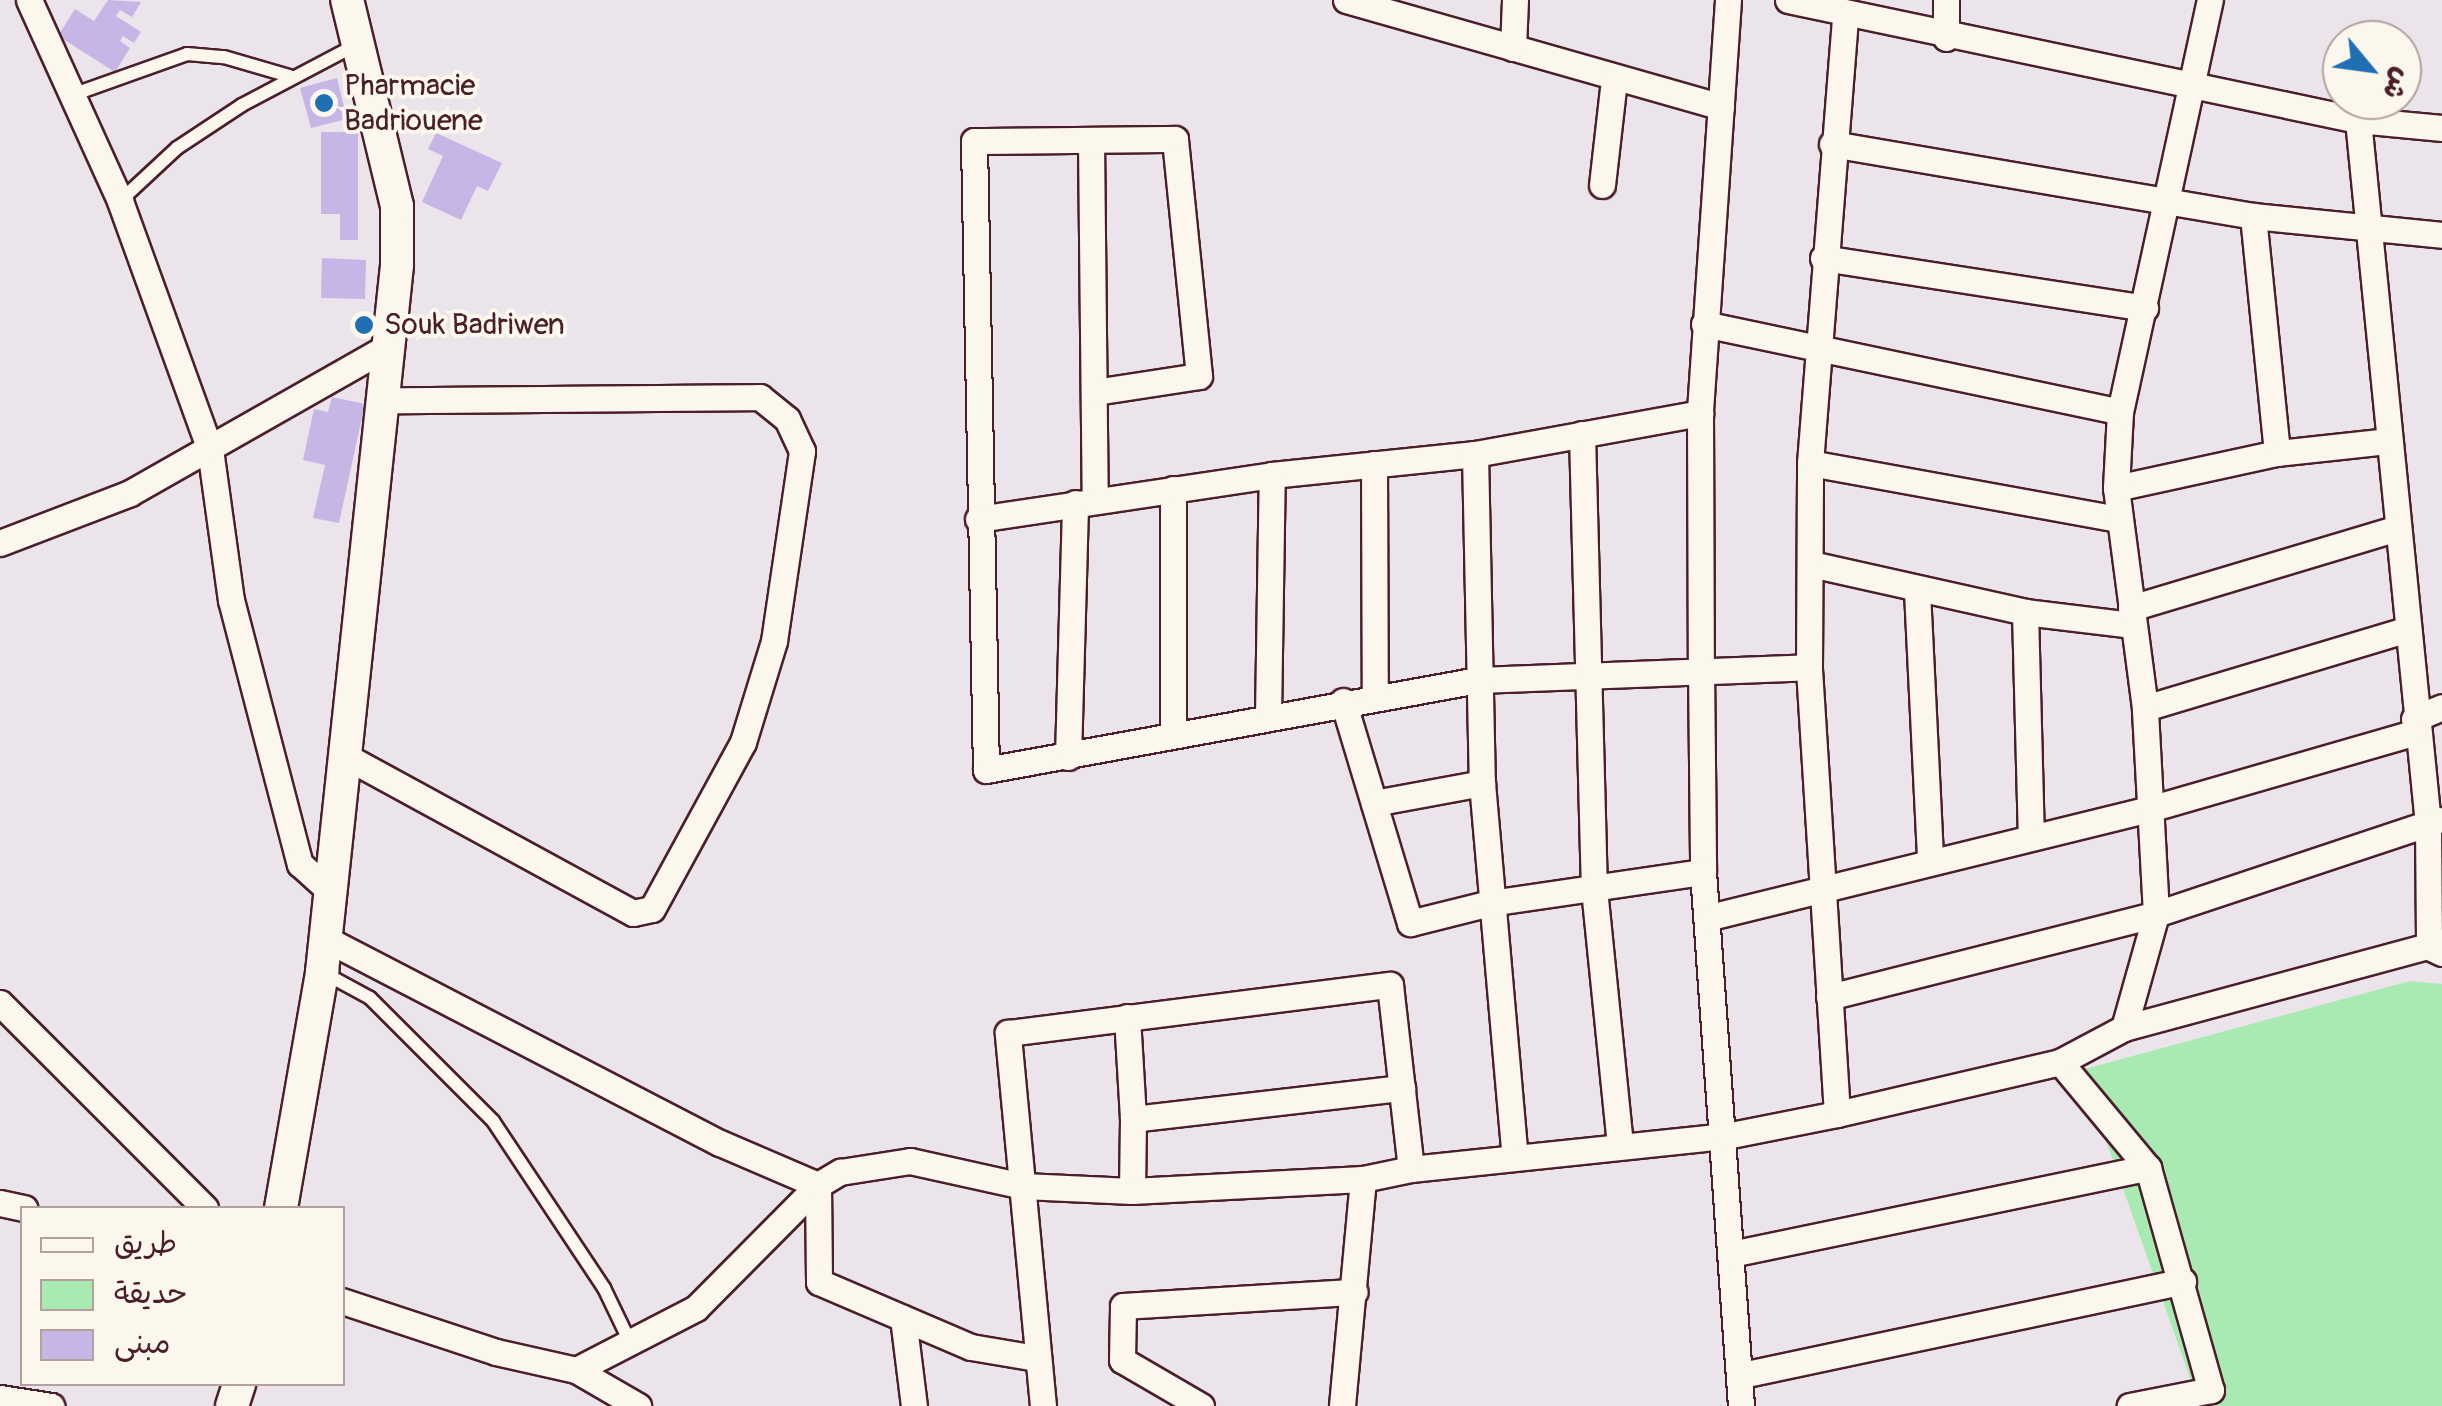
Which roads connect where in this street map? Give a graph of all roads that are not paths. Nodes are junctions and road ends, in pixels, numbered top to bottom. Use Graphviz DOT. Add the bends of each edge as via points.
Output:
graph roads {
  1 [pos="29,0"];
  2 [pos="347,0"];
  3 [pos="1346,0"];
  4 [pos="1515,0"];
  5 [pos="1728,0"];
  6 [pos="1788,0"];
  7 [pos="1946,0"];
  8 [pos="2210,0"];
  9 [pos="1845,17"];
  10 [pos="1946,38"];
  11 [pos="359,44"];
  12 [pos="1512,48"];
  13 [pos="288,76"];
  14 [pos="1614,80"];
  15 [pos="2191,87"];
  16 [pos="72,94"];
  17 [pos="1721,107"];
  18 [pos="2322,113"];
  19 [pos="2358,120"];
  20 [pos="2442,128"];
  21 [pos="1091,141"];
  22 [pos="1832,144"];
  23 [pos="1602,185"];
  24 [pos="120,200"];
  25 [pos="2167,201"];
  26 [pos="2254,216"];
  27 [pos="2367,232"];
  28 [pos="2442,235"];
  29 [pos="1823,258"];
  30 [pos="2145,308"];
  31 [pos="1704,324"];
  32 [pos="390,346"];
  33 [pos="1816,350"];
  34 [pos="1095,392"];
  35 [pos="384,400"];
  36 [pos="2120,412"];
  37 [pos="1700,413"];
  38 [pos="1582,434"];
  39 [pos="2388,441"];
  40 [pos="210,449"];
  41 [pos="2278,453"];
  42 [pos="1476,454"];
  43 [pos="1810,463"];
  44 [pos="1374,464"];
  45 [pos="1272,474"];
  46 [pos="2116,488"];
  47 [pos="1173,489"];
  48 [pos="1085,501"];
  49 [pos="978,519"];
  50 [pos="2118,519"];
  51 [pos="2397,528"];
  52 [pos="0,544"];
  53 [pos="1811,564"];
  54 [pos="1917,591"];
  55 [pos="2025,612"];
  56 [pos="2132,616"];
  57 [pos="2405,630"];
  58 [pos="1700,667"];
  59 [pos="1809,667"];
  60 [pos="1584,672"];
  61 [pos="1478,680"];
  62 [pos="1375,695"];
  63 [pos="1342,701"];
  64 [pos="2442,707"];
  65 [pos="2145,708"];
  66 [pos="1268,717"];
  67 [pos="2415,725"];
  68 [pos="1173,734"];
  69 [pos="345,756"];
  70 [pos="1068,757"];
  71 [pos="1482,783"];
  72 [pos="1374,803"];
  73 [pos="2152,808"];
  74 [pos="2435,821"];
  75 [pos="2031,836"];
  76 [pos="1930,860"];
  77 [pos="1703,872"];
  78 [pos="327,888"];
  79 [pos="1594,888"];
  80 [pos="1820,888"];
  81 [pos="1490,904"];
  82 [pos="2156,914"];
  83 [pos="1710,918"];
  84 [pos="326,938"];
  85 [pos="2438,948"];
  86 [pos="322,972"];
  87 [pos="1830,996"];
  88 [pos="0,1003"];
  89 [pos="1127,1017"];
  90 [pos="2124,1028"];
  91 [pos="2060,1062"];
  92 [pos="1402,1088"];
  93 [pos="1837,1114"];
  94 [pos="1133,1119"];
  95 [pos="1726,1136"];
  96 [pos="1620,1144"];
  97 [pos="1515,1157"];
  98 [pos="2148,1168"];
  99 [pos="1412,1169"];
  100 [pos="1363,1180"];
  101 [pos="818,1185"];
  102 [pos="1023,1186"];
  103 [pos="1132,1192"];
  104 [pos="203,1206"];
  105 [pos="281,1206"];
  106 [pos="1731,1254"];
  107 [pos="2183,1281"];
  108 [pos="1355,1292"];
  109 [pos="345,1302"];
  110 [pos="903,1318"];
  111 [pos="630,1342"];
  112 [pos="1036,1358"];
  113 [pos="576,1370"];
  114 [pos="1742,1376"];
  115 [pos="0,1398"];
  116 [pos="51,1406"];
  117 [pos="638,1406"];
  118 [pos="914,1406"];
  119 [pos="1043,1406"];
  120 [pos="1202,1406"];
  121 [pos="1342,1406"];
  122 [pos="1741,1406"];
  123 [pos="2130,1406"];
  1 -- 16 [label="street"];
  2 -- 11 [label="street"];
  3 -- 12 [label="street"];
  4 -- 12 [label="street"];
  5 -- 17 [label="street"];
  6 -- 9 [label="street"];
  7 -- 10 [label="street"];
  8 -- 15 [label="street"];
  9 -- 10 [label="street"];
  9 -- 22 [label="street"];
  10 -- 15 [label="street"];
  11 -- 13 [label="lane"];
  11 -- 32 [label="street" via="397,206"];
  12 -- 14 [label="street"];
  13 -- 16 [label="lane" via="188,54"];
  13 -- 24 [label="lane" via="177,148"];
  14 -- 17 [label="street"];
  14 -- 23 [label="street"];
  15 -- 18 [label="street"];
  15 -- 25 [label="street"];
  16 -- 24 [label="street"];
  17 -- 31 [label="street"];
  19 -- 20 [label="street"];
  19 -- 27 [label="street"];
  21 -- 34 [label="street"];
  21 -- 34 [label="street" via="1174,139 1199,376"];
  21 -- 49 [label="street" via="974,141"];
  22 -- 25 [label="street"];
  22 -- 29 [label="street"];
  24 -- 40 [label="street"];
  25 -- 26 [label="street"];
  25 -- 30 [label="street"];
  26 -- 27 [label="street"];
  26 -- 41 [label="street"];
  27 -- 28 [label="street"];
  27 -- 39 [label="street"];
  29 -- 30 [label="street"];
  29 -- 33 [label="street"];
  30 -- 36 [label="street"];
  31 -- 33 [label="street"];
  31 -- 37 [label="street"];
  32 -- 35 [label="street"];
  32 -- 40 [label="street"];
  33 -- 36 [label="street"];
  33 -- 43 [label="street"];
  34 -- 48 [label="street"];
  35 -- 69 [label="street"];
  35 -- 69 [label="street" via="760,397 787,418 802,451 774,641 744,742 652,909 633,913"];
  36 -- 46 [label="street"];
  37 -- 38 [label="street"];
  37 -- 58 [label="street"];
  38 -- 42 [label="street"];
  38 -- 60 [label="street"];
  39 -- 41 [label="street"];
  39 -- 51 [label="street"];
  40 -- 52 [label="street" via="130,493"];
  40 -- 78 [label="street" via="231,600 300,864"];
  41 -- 46 [label="street"];
  42 -- 44 [label="street"];
  42 -- 61 [label="street"];
  43 -- 50 [label="street"];
  43 -- 53 [label="street"];
  44 -- 45 [label="street"];
  44 -- 62 [label="street"];
  45 -- 47 [label="street"];
  45 -- 66 [label="street"];
  46 -- 50 [label="street"];
  47 -- 48 [label="street"];
  47 -- 68 [label="street"];
  48 -- 49 [label="street"];
  48 -- 70 [label="street"];
  49 -- 70 [label="street" via="986,770"];
  50 -- 56 [label="street"];
  51 -- 56 [label="street"];
  51 -- 57 [label="street"];
  53 -- 54 [label="street"];
  53 -- 59 [label="street"];
  54 -- 55 [label="street"];
  54 -- 76 [label="street"];
  55 -- 56 [label="street"];
  55 -- 75 [label="street"];
  56 -- 65 [label="street"];
  57 -- 65 [label="street"];
  57 -- 67 [label="street"];
  58 -- 59 [label="street"];
  58 -- 60 [label="street"];
  58 -- 77 [label="street"];
  59 -- 80 [label="street"];
  60 -- 61 [label="street"];
  60 -- 79 [label="street"];
  61 -- 62 [label="street"];
  61 -- 71 [label="street"];
  62 -- 63 [label="street"];
  63 -- 66 [label="street"];
  63 -- 72 [label="street"];
  64 -- 67 [label="street"];
  65 -- 73 [label="street"];
  66 -- 68 [label="street"];
  67 -- 73 [label="street"];
  67 -- 74 [label="street"];
  68 -- 70 [label="street"];
  69 -- 78 [label="street"];
  71 -- 72 [label="street"];
  71 -- 81 [label="street"];
  72 -- 81 [label="street" via="1410,924"];
  73 -- 75 [label="street"];
  73 -- 82 [label="street"];
  74 -- 82 [label="street"];
  74 -- 85 [label="street"];
  75 -- 76 [label="street"];
  76 -- 80 [label="street"];
  77 -- 79 [label="street"];
  77 -- 83 [label="street"];
  78 -- 84 [label="street"];
  79 -- 81 [label="street"];
  79 -- 96 [label="street"];
  80 -- 83 [label="street"];
  80 -- 87 [label="street"];
  81 -- 97 [label="street"];
  82 -- 87 [label="street"];
  82 -- 90 [label="street"];
  83 -- 95 [label="street"];
  84 -- 86 [label="street"];
  84 -- 101 [label="street" via="703,1134"];
  85 -- 90 [label="street"];
  86 -- 105 [label="street"];
  86 -- 111 [label="lane" via="370,998 492,1120 604,1288"];
  87 -- 93 [label="street"];
  88 -- 104 [label="street"];
  89 -- 92 [label="street" via="1390,985"];
  89 -- 94 [label="street"];
  89 -- 102 [label="street" via="1008,1033"];
  90 -- 91 [label="street"];
  91 -- 93 [label="street"];
  91 -- 98 [label="street"];
  92 -- 94 [label="street"];
  92 -- 99 [label="street"];
  93 -- 95 [label="street"];
  94 -- 103 [label="street"];
  95 -- 96 [label="street"];
  95 -- 106 [label="street"];
  96 -- 97 [label="street"];
  97 -- 99 [label="street"];
  98 -- 106 [label="street"];
  98 -- 107 [label="street"];
  99 -- 100 [label="street"];
  100 -- 103 [label="street"];
  100 -- 108 [label="street"];
  101 -- 102 [label="street" via="840,1172 910,1161"];
  101 -- 110 [label="street" via="819,1282"];
  101 -- 111 [label="street" via="711,1295"];
  102 -- 103 [label="street"];
  102 -- 112 [label="street"];
  106 -- 114 [label="street"];
  107 -- 114 [label="street"];
  107 -- 123 [label="street" via="2210,1390"];
  108 -- 120 [label="street" via="1123,1306 1122,1360"];
  108 -- 121 [label="street"];
  109 -- 113 [label="street" via="496,1352"];
  110 -- 112 [label="street" via="971,1347"];
  110 -- 118 [label="street"];
  111 -- 113 [label="street"];
  112 -- 119 [label="street"];
  113 -- 117 [label="street"];
  114 -- 122 [label="street"];
  115 -- 116 [label="street"];
}
